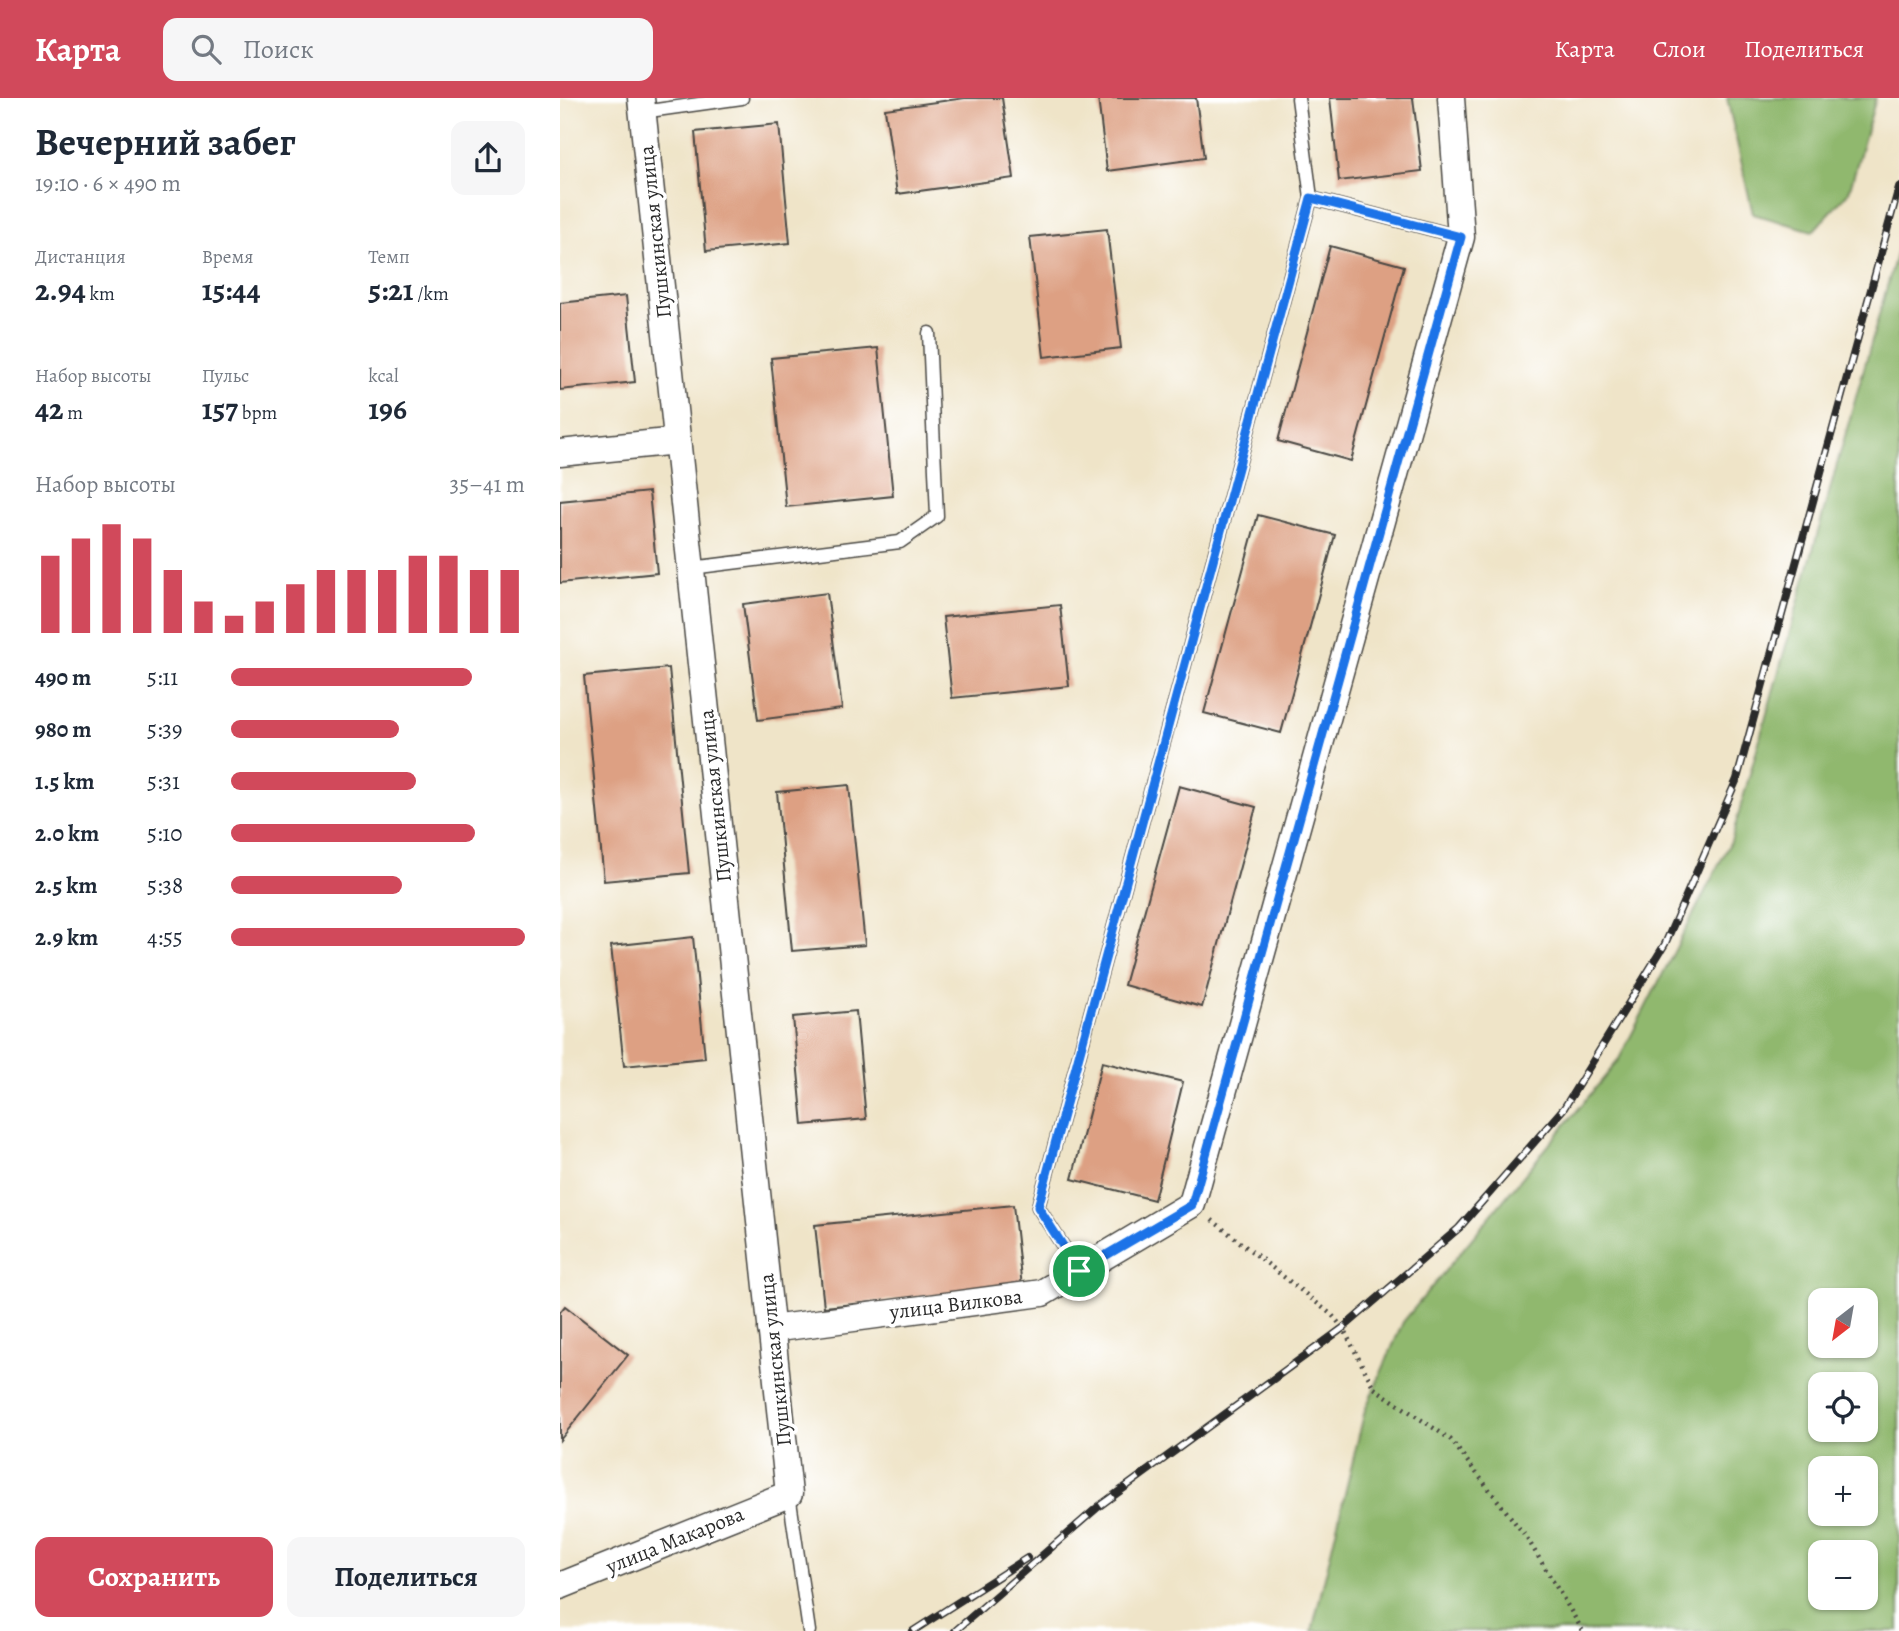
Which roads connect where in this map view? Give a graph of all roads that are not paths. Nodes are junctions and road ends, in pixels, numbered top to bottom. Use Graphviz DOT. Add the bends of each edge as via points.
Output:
graph roads {
  1 [pos="742,98"];
  2 [pos="1298,98"];
  3 [pos="1451,98"];
  4 [pos="641,105"];
  5 [pos="1311,198"];
  6 [pos="1461,237"];
  7 [pos="929,333"];
  8 [pos="677,441"];
  9 [pos="560,453"];
  10 [pos="691,568"];
  11 [pos="1079,1271"];
  12 [pos="771,1329"];
  13 [pos="789,1494"];
  14 [pos="560,1586"];
  15 [pos="809,1631"];
  1 -- 4 [label="lane"];
  2 -- 5 [label="lane"];
  3 -- 6 [label="street"];
  4 -- 8 [label="street, Пушкинская улица"];
  5 -- 6 [label="lane"];
  5 -- 11 [label="lane" via="1038,1207"];
  6 -- 11 [label="street, улица Вилкова" via="1192,1205"];
  7 -- 10 [label="lane" via="937,516 900,542"];
  8 -- 9 [label="street"];
  8 -- 10 [label="street, Пушкинская улица"];
  10 -- 12 [label="street, Пушкинская улица"];
  11 -- 12 [label="street, улица Вилкова" via="1042,1293"];
  12 -- 13 [label="street, Пушкинская улица"];
  13 -- 14 [label="street, улица Макарова"];
  13 -- 15 [label="lane"];
}
